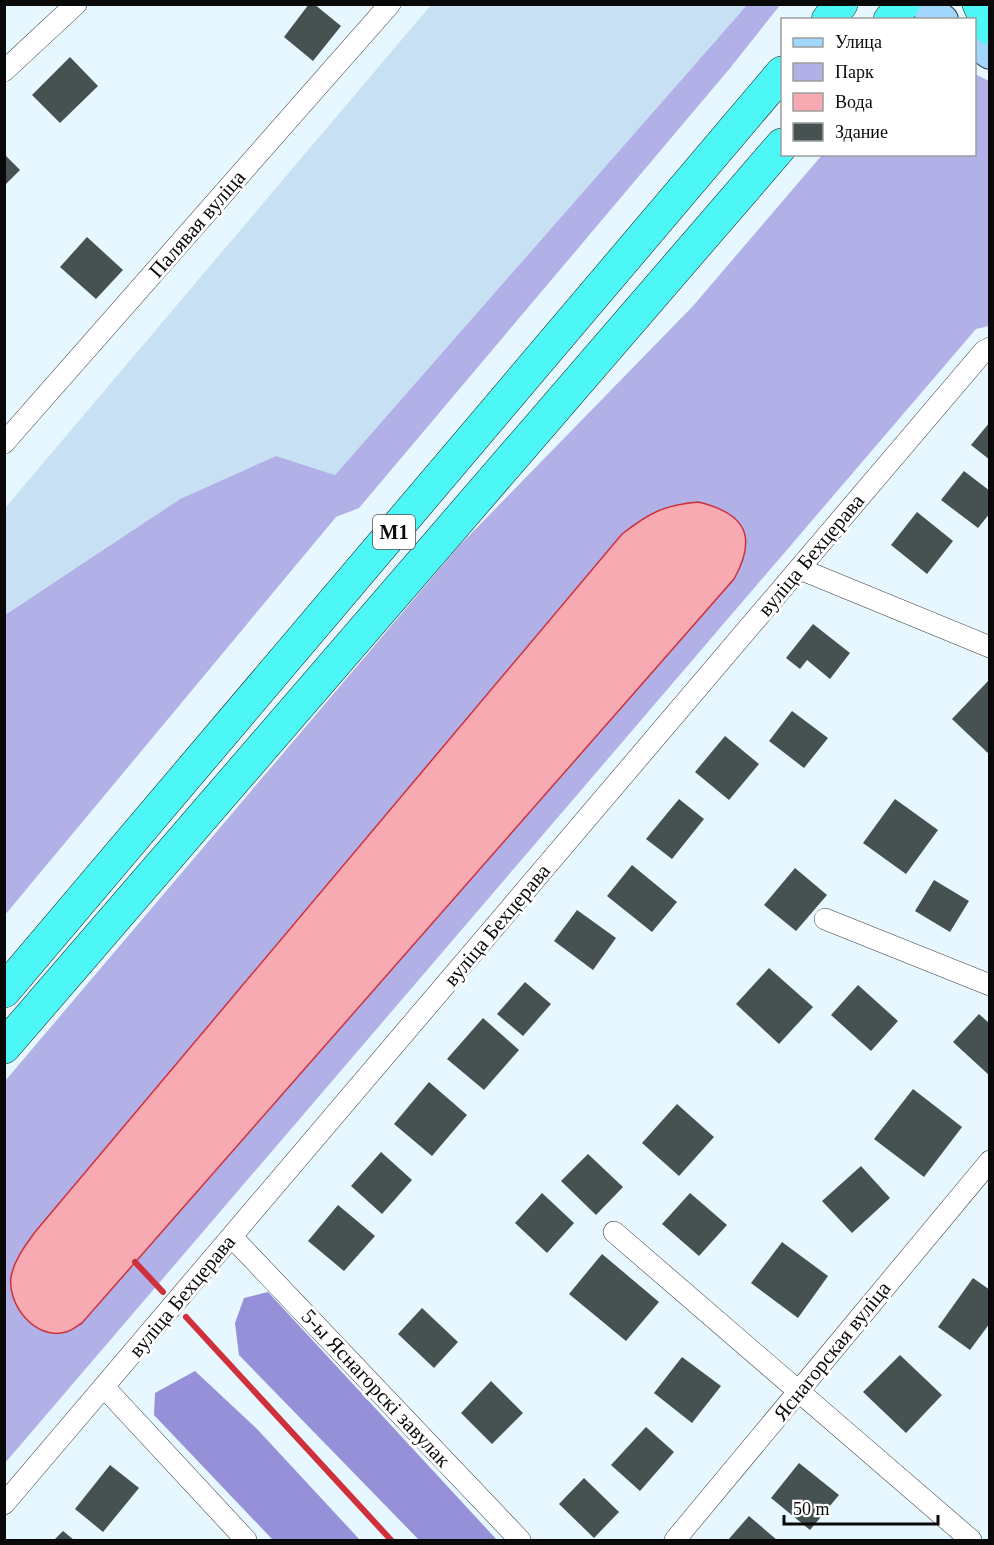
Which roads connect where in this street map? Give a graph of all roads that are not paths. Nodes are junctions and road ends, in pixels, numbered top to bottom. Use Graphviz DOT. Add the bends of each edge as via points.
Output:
graph roads {
  1 [pos="76,4"];
  2 [pos="390,4"];
  3 [pos="815,4"];
  4 [pos="841,4"];
  5 [pos="903,4"];
  6 [pos="922,4"];
  7 [pos="956,4"];
  8 [pos="979,4"];
  9 [pos="808,18"];
  10 [pos="830,18"];
  11 [pos="892,18"];
  12 [pos="940,18"];
  13 [pos="966,18"];
  14 [pos="980,36"];
  15 [pos="4,71"];
  16 [pos="777,76"];
  17 [pos="781,147"];
  18 [pos="990,348"];
  19 [pos="4,443"];
  20 [pos="800,569"];
  21 [pos="990,647"];
  22 [pos="825,919"];
  23 [pos="990,985"];
  24 [pos="4,991"];
  25 [pos="4,1047"];
  26 [pos="990,1161"];
  27 [pos="614,1232"];
  28 [pos="232,1236"];
  29 [pos="104,1387"];
  30 [pos="800,1392"];
  31 [pos="4,1504"];
  32 [pos="246,1540"];
  33 [pos="520,1540"];
  34 [pos="675,1540"];
  35 [pos="971,1540"];
  1 -- 15 [label="street"];
  2 -- 19 [label="street, Палявая вуліца"];
  3 -- 9 [label="highway"];
  4 -- 10 [label="highway"];
  5 -- 11 [label="highway"];
  6 -- 12 [label="main road"];
  7 -- 13 [label="main road"];
  8 -- 14 [label="highway"];
  16 -- 24 [label="highway, М1"];
  17 -- 25 [label="highway, М1"];
  18 -- 20 [label="street, вуліца Бехцерава"];
  20 -- 21 [label="street"];
  20 -- 28 [label="street, вуліца Бехцерава"];
  22 -- 23 [label="street"];
  26 -- 30 [label="street, Яснагорская вуліца"];
  27 -- 30 [label="street"];
  28 -- 29 [label="street, вуліца Бехцерава"];
  28 -- 33 [label="street, 5-ы Яснагорскі завулак"];
  29 -- 31 [label="street, вуліца Бехцерава"];
  29 -- 32 [label="street"];
  30 -- 34 [label="street, Яснагорская вуліца"];
  30 -- 35 [label="street"];
}
